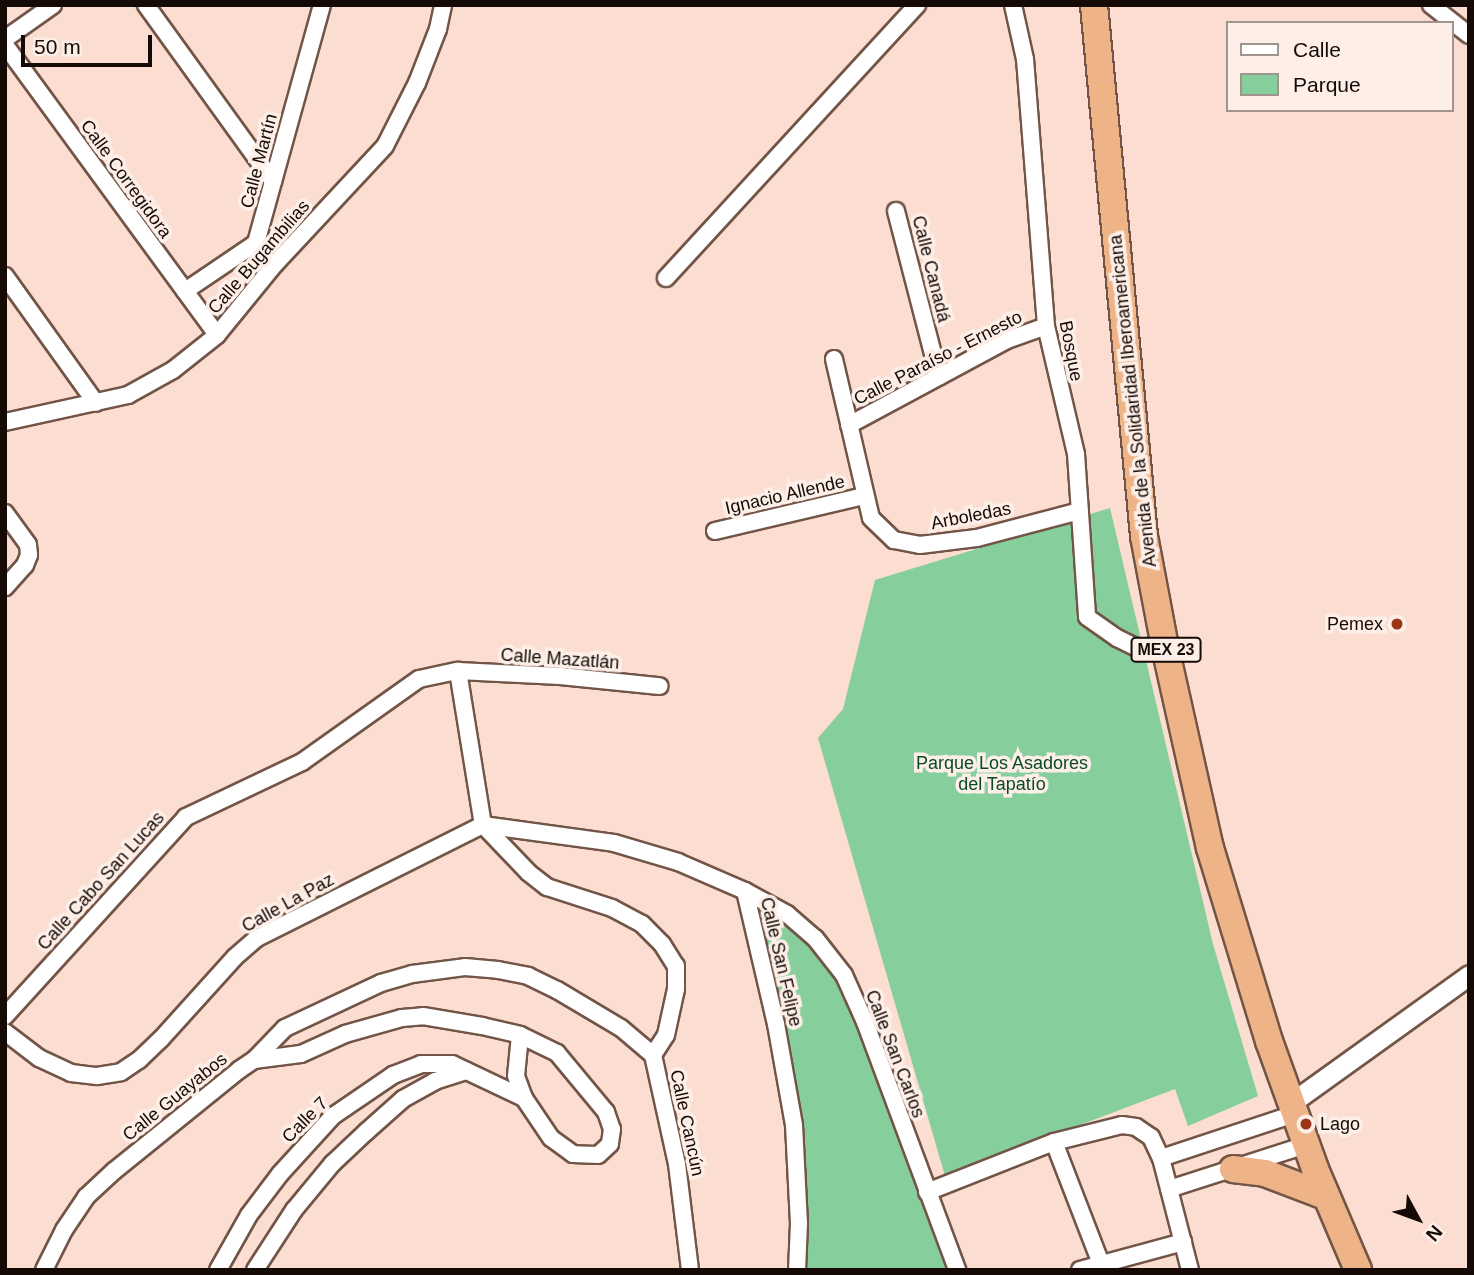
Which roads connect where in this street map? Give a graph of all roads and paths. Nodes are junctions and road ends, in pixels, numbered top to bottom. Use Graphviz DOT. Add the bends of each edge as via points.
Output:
graph roads {
  1 [pos="53,5"];
  2 [pos="146,5"];
  3 [pos="322,5"];
  4 [pos="443,5"];
  5 [pos="917,5"];
  6 [pos="1013,5"];
  7 [pos="1094,5"];
  8 [pos="1431,5"];
  9 [pos="1451,21"];
  10 [pos="1453,22"];
  11 [pos="1469,35"];
  12 [pos="5,39"];
  13 [pos="5,45"];
  14 [pos="273,181"];
  15 [pos="896,211"];
  16 [pos="256,243"];
  17 [pos="275,264"];
  18 [pos="5,276"];
  19 [pos="666,278"];
  20 [pos="185,291"];
  21 [pos="1046,326"];
  22 [pos="216,335"];
  23 [pos="834,359"];
  24 [pos="939,377"];
  25 [pos="96,403"];
  26 [pos="5,422"];
  27 [pos="849,425"];
  28 [pos="864,496"];
  29 [pos="1080,511"];
  30 [pos="5,513"];
  31 [pos="715,531"];
  32 [pos="5,587"];
  33 [pos="1165,646"];
  34 [pos="458,671"];
  35 [pos="659,686"];
  36 [pos="483,825"];
  37 [pos="745,891"];
  38 [pos="1469,975"];
  39 [pos="5,1016"];
  40 [pos="5,1032"];
  41 [pos="520,1035"];
  42 [pos="653,1055"];
  43 [pos="254,1060"];
  44 [pos="466,1071"];
  45 [pos="524,1098"];
  46 [pos="1292,1109"];
  47 [pos="1054,1142"];
  48 [pos="1306,1145"];
  49 [pos="1161,1158"];
  50 [pos="1233,1169"];
  51 [pos="1169,1189"];
  52 [pos="927,1192"];
  53 [pos="1325,1196"];
  54 [pos="1182,1242"];
  55 [pos="1101,1264"];
  56 [pos="44,1270"];
  57 [pos="218,1270"];
  58 [pos="255,1270"];
  59 [pos="690,1270"];
  60 [pos="797,1270"];
  61 [pos="957,1270"];
  62 [pos="1080,1270"];
  63 [pos="1190,1270"];
  64 [pos="1358,1270"];
  1 -- 12 [label="street"];
  2 -- 14 [label="street"];
  3 -- 14 [label="street, Calle Martín"];
  4 -- 17 [label="street, Calle Bugambilias" via="417,83 385,146"];
  5 -- 19 [label="street"];
  6 -- 21 [label="street, Bosque" via="1025,59"];
  7 -- 33 [label="highway, Avenida de la Solidaridad Iberoamericana / MEX 23" via="1143,528"];
  8 -- 9 [label="street"];
  10 -- 11 [label="street"];
  13 -- 20 [label="street, Calle Corregidora"];
  14 -- 16 [label="street, Calle Martín"];
  15 -- 24 [label="street, Calle Canadá"];
  16 -- 17 [label="street"];
  16 -- 20 [label="street"];
  17 -- 22 [label="street, Calle Bugambilias"];
  18 -- 25 [label="street"];
  20 -- 22 [label="street, Calle Corregidora"];
  21 -- 24 [label="street, Calle Paraíso - Ernesto" via="1007,340"];
  21 -- 29 [label="street, Bosque" via="1076,454"];
  22 -- 25 [label="street, Calle Bugambilias" via="173,370 128,395"];
  23 -- 27 [label="street, Arboledas"];
  24 -- 27 [label="street, Calle Paraíso - Ernesto"];
  25 -- 26 [label="street, Calle Bugambilias"];
  27 -- 28 [label="street, Arboledas"];
  28 -- 29 [label="street, Arboledas" via="871,518 894,540 920,545 976,538"];
  28 -- 31 [label="street, Ignacio Allende"];
  29 -- 33 [label="street, Bosque" via="1087,617 1140,649"];
  30 -- 32 [label="street" via="28,545 29,555"];
  33 -- 46 [label="highway, Avenida de la Solidaridad Iberoamericana / MEX 23" via="1210,848"];
  34 -- 35 [label="street, Calle Mazatlán"];
  34 -- 36 [label="street"];
  34 -- 39 [label="street, Calle Cabo San Lucas" via="419,679 302,762 186,817"];
  36 -- 37 [label="street, Calle San Felipe" via="614,843 678,862"];
  36 -- 40 [label="street, Calle La Paz" via="257,938 161,1039 121,1072 97,1076 71,1073 38,1058"];
  36 -- 42 [label="street" via="547,887 612,908 642,924 662,944 676,966 677,989 666,1035"];
  37 -- 52 [label="street, Calle San Carlos" via="787,914 844,975"];
  37 -- 60 [label="street, Calle San Felipe" via="794,1125"];
  38 -- 46 [label="street"];
  41 -- 43 [label="street, Calle Guayabos" via="423,1016 345,1034 301,1054"];
  41 -- 45 [label="street" via="516,1076"];
  41 -- 45 [label="street, Calle Guayabos" via="557,1053 598,1102 612,1129 610,1144 598,1155 573,1154 551,1138"];
  42 -- 43 [label="street, Calle Cancún" via="621,1028 557,989 528,976 465,967 412,974 361,992 285,1028"];
  42 -- 59 [label="street, Calle Cancún" via="677,1164"];
  43 -- 56 [label="street, Calle Guayabos" via="94,1189 64,1230"];
  44 -- 45 [label="street, Calle 7"];
  44 -- 57 [label="street, Calle 7" via="436,1062 421,1064 393,1075 333,1116 249,1215"];
  44 -- 58 [label="street" via="403,1099 332,1164"];
  46 -- 48 [label="highway, Avenida de la Solidaridad Iberoamericana / MEX 23"];
  46 -- 49 [label="street"];
  47 -- 49 [label="street" via="1129,1125 1151,1137"];
  47 -- 52 [label="street"];
  47 -- 55 [label="street"];
  48 -- 50 [label="street"];
  48 -- 53 [label="highway, Avenida de la Solidaridad Iberoamericana / MEX 23"];
  49 -- 51 [label="street"];
  50 -- 51 [label="street"];
  50 -- 53 [label="highway" via="1265,1173"];
  51 -- 54 [label="street"];
  52 -- 61 [label="street, Calle San Carlos"];
  53 -- 64 [label="highway, Avenida de la Solidaridad Iberoamericana / MEX 23"];
  54 -- 55 [label="street"];
  54 -- 63 [label="street"];
  55 -- 62 [label="street"];
}
